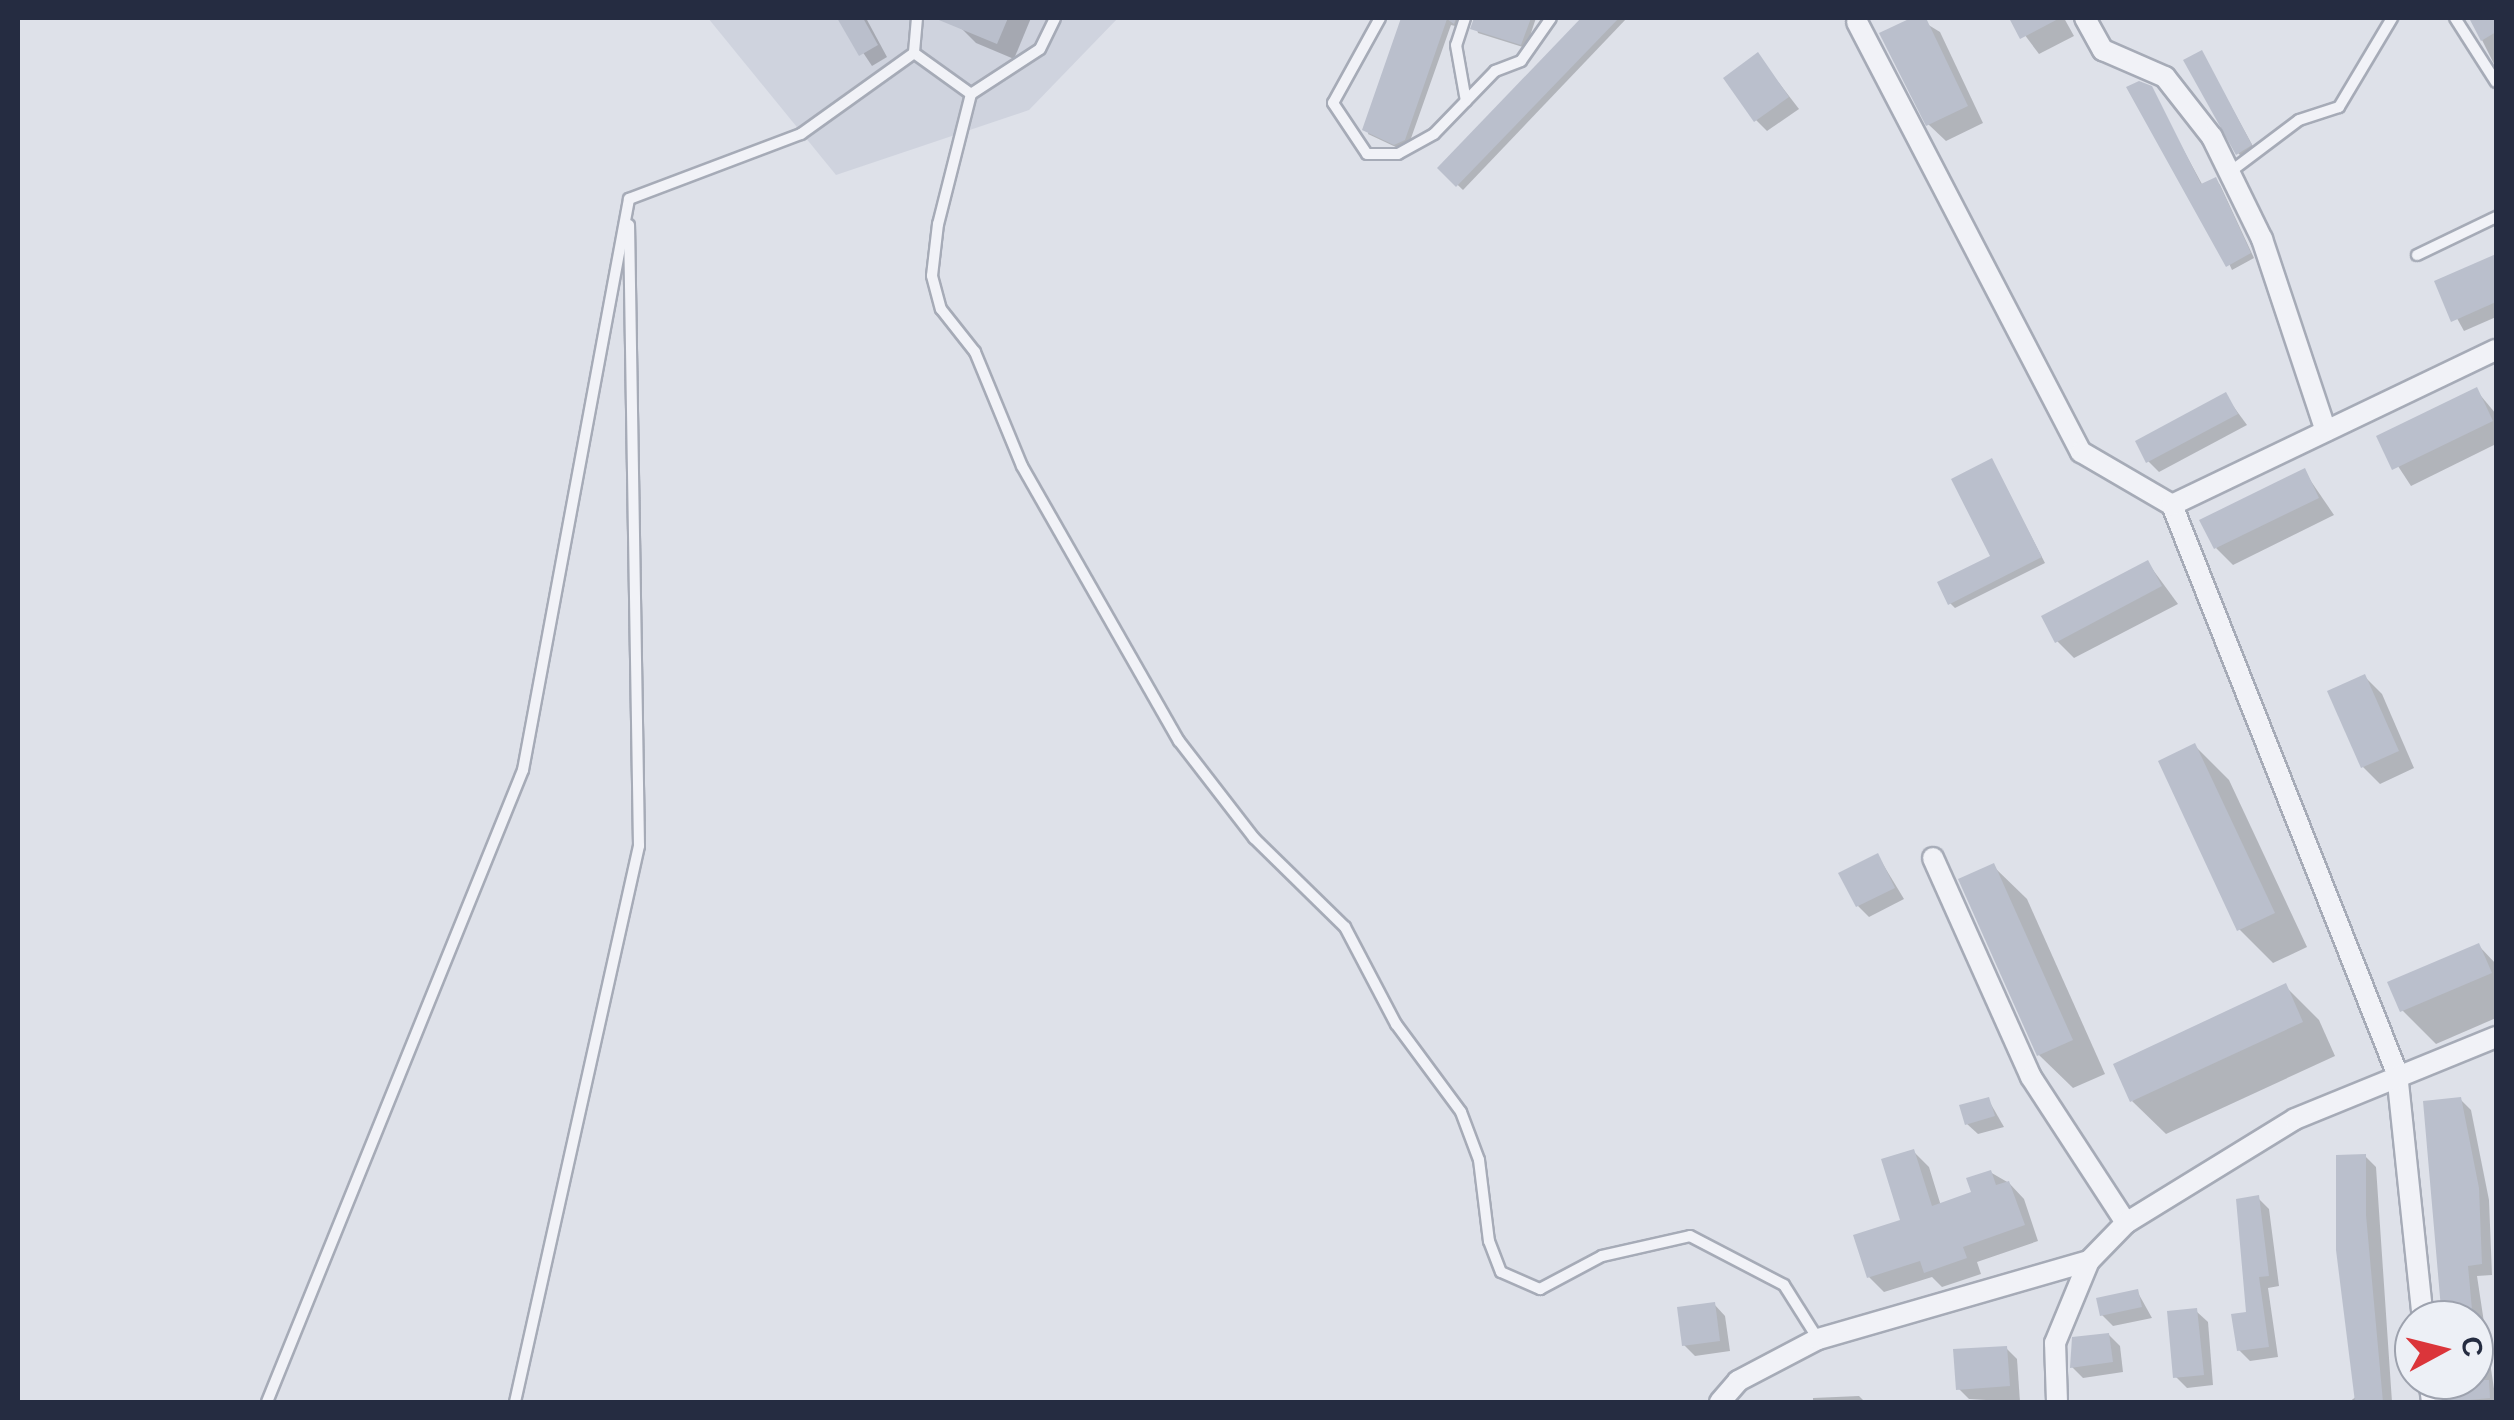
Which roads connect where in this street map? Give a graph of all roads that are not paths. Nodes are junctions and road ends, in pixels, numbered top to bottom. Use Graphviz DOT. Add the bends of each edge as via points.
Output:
graph roads {
  1 [pos="917,18"];
  2 [pos="1055,18"];
  3 [pos="1380,18"];
  4 [pos="1464,18"];
  5 [pos="1551,18"];
  6 [pos="2085,18"];
  7 [pos="2392,18"];
  8 [pos="2454,18"];
  9 [pos="1856,20"];
  10 [pos="914,53"];
  11 [pos="2496,82"];
  12 [pos="970,94"];
  13 [pos="1466,101"];
  14 [pos="2230,172"];
  15 [pos="629,199"];
  16 [pos="2496,218"];
  17 [pos="2418,255"];
  18 [pos="2496,350"];
  19 [pos="2326,432"];
  20 [pos="2172,505"];
  21 [pos="1933,858"];
  22 [pos="2496,1037"];
  23 [pos="2397,1074"];
  24 [pos="2126,1223"];
  25 [pos="2089,1261"];
  26 [pos="2421,1300"];
  27 [pos="1818,1339"];
  28 [pos="267,1402"];
  29 [pos="515,1402"];
  30 [pos="1720,1402"];
  31 [pos="2057,1402"];
  1 -- 10 [label="lane"];
  2 -- 12 [label="lane" via="1040,49"];
  3 -- 13 [label="lane" via="1333,102 1367,154 1398,154 1434,134"];
  4 -- 13 [label="lane" via="1456,46"];
  5 -- 13 [label="lane" via="1521,61 1495,71"];
  6 -- 14 [label="street" via="2103,50 2165,77"];
  7 -- 14 [label="lane" via="2338,107 2299,120"];
  8 -- 11 [label="lane"];
  9 -- 20 [label="street" via="2081,452"];
  10 -- 12 [label="lane"];
  10 -- 15 [label="lane" via="802,134"];
  12 -- 27 [label="lane" via="938,224 932,276 941,309 975,352 1022,466 1179,742 1254,838 1346,927 1396,1024 1461,1112 1479,1160 1489,1241 1501,1272 1540,1289 1602,1256 1690,1236 1784,1286"];
  14 -- 19 [label="street" via="2262,239"];
  15 -- 28 [label="lane" via="523,770"];
  15 -- 29 [label="lane" via="639,846"];
  16 -- 17 [label="lane"];
  18 -- 19 [label="street"];
  19 -- 20 [label="street"];
  20 -- 23 [label="street"];
  21 -- 24 [label="street" via="2031,1077"];
  22 -- 23 [label="street"];
  23 -- 24 [label="street" via="2295,1119"];
  23 -- 26 [label="street"];
  24 -- 25 [label="street"];
  25 -- 27 [label="street"];
  25 -- 31 [label="street" via="2055,1343"];
  27 -- 30 [label="street" via="1738,1381"];
}
